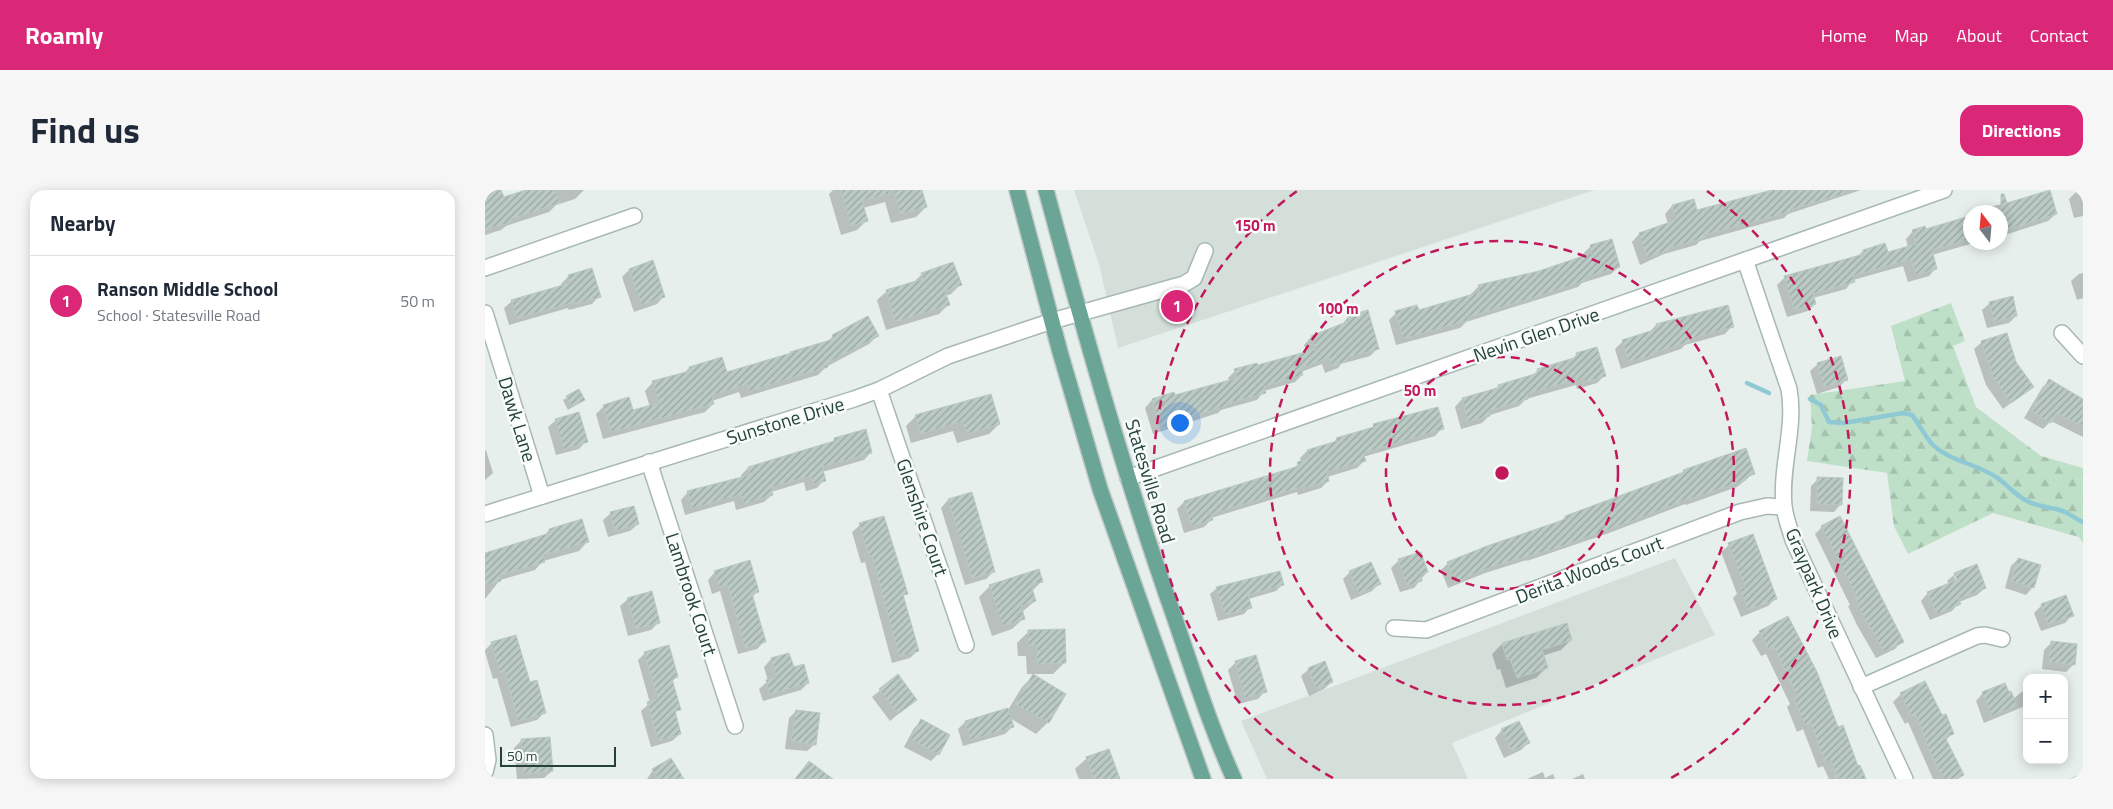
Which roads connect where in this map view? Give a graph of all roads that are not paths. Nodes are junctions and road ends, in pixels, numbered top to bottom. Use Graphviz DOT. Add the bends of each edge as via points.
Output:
graph roads {
  1 [pos="1017,190"];
  2 [pos="1046,190"];
  3 [pos="1944,190"];
  4 [pos="634,216"];
  5 [pos="1205,251"];
  6 [pos="1745,260"];
  7 [pos="485,268"];
  8 [pos="1081,313"];
  9 [pos="485,314"];
  10 [pos="1052,321"];
  11 [pos="2062,333"];
  12 [pos="2083,356"];
  13 [pos="879,390"];
  14 [pos="649,462"];
  15 [pos="1128,478"];
  16 [pos="542,496"];
  17 [pos="1784,507"];
  18 [pos="485,514"];
  19 [pos="1394,628"];
  20 [pos="2002,639"];
  21 [pos="966,645"];
  22 [pos="1861,687"];
  23 [pos="735,726"];
  24 [pos="485,735"];
  25 [pos="485,772"];
  26 [pos="1203,779"];
  27 [pos="1233,779"];
  28 [pos="1905,779"];
  1 -- 10 [label="main road"];
  2 -- 8 [label="main road, Statesville Road"];
  3 -- 6 [label="street, Nevin Glen Drive"];
  4 -- 7 [label="street"];
  5 -- 8 [label="street, Sunstone Drive" via="1195,278 1184,284"];
  6 -- 15 [label="street, Nevin Glen Drive"];
  6 -- 17 [label="street, Graypark Drive" via="1792,406 1784,474"];
  8 -- 10 [label="street, Sunstone Drive"];
  8 -- 15 [label="main road, Statesville Road"];
  9 -- 16 [label="street, Dawk Lane"];
  10 -- 13 [label="street, Sunstone Drive" via="948,356"];
  10 -- 26 [label="main road" via="1100,489"];
  11 -- 12 [label="street"];
  13 -- 14 [label="street, Sunstone Drive"];
  13 -- 21 [label="street, Glenshire Court"];
  14 -- 16 [label="street, Sunstone Drive"];
  14 -- 23 [label="street, Lambrook Court"];
  15 -- 27 [label="main road, Statesville Road" via="1193,673"];
  16 -- 18 [label="street, Sunstone Drive"];
  17 -- 19 [label="street, Derita Woods Court" via="1767,506 1740,512 1426,630"];
  17 -- 22 [label="street, Graypark Drive" via="1793,540"];
  20 -- 22 [label="street" via="1977,636"];
  22 -- 28 [label="street, Graypark Drive"];
  24 -- 25 [label="street"];
}
